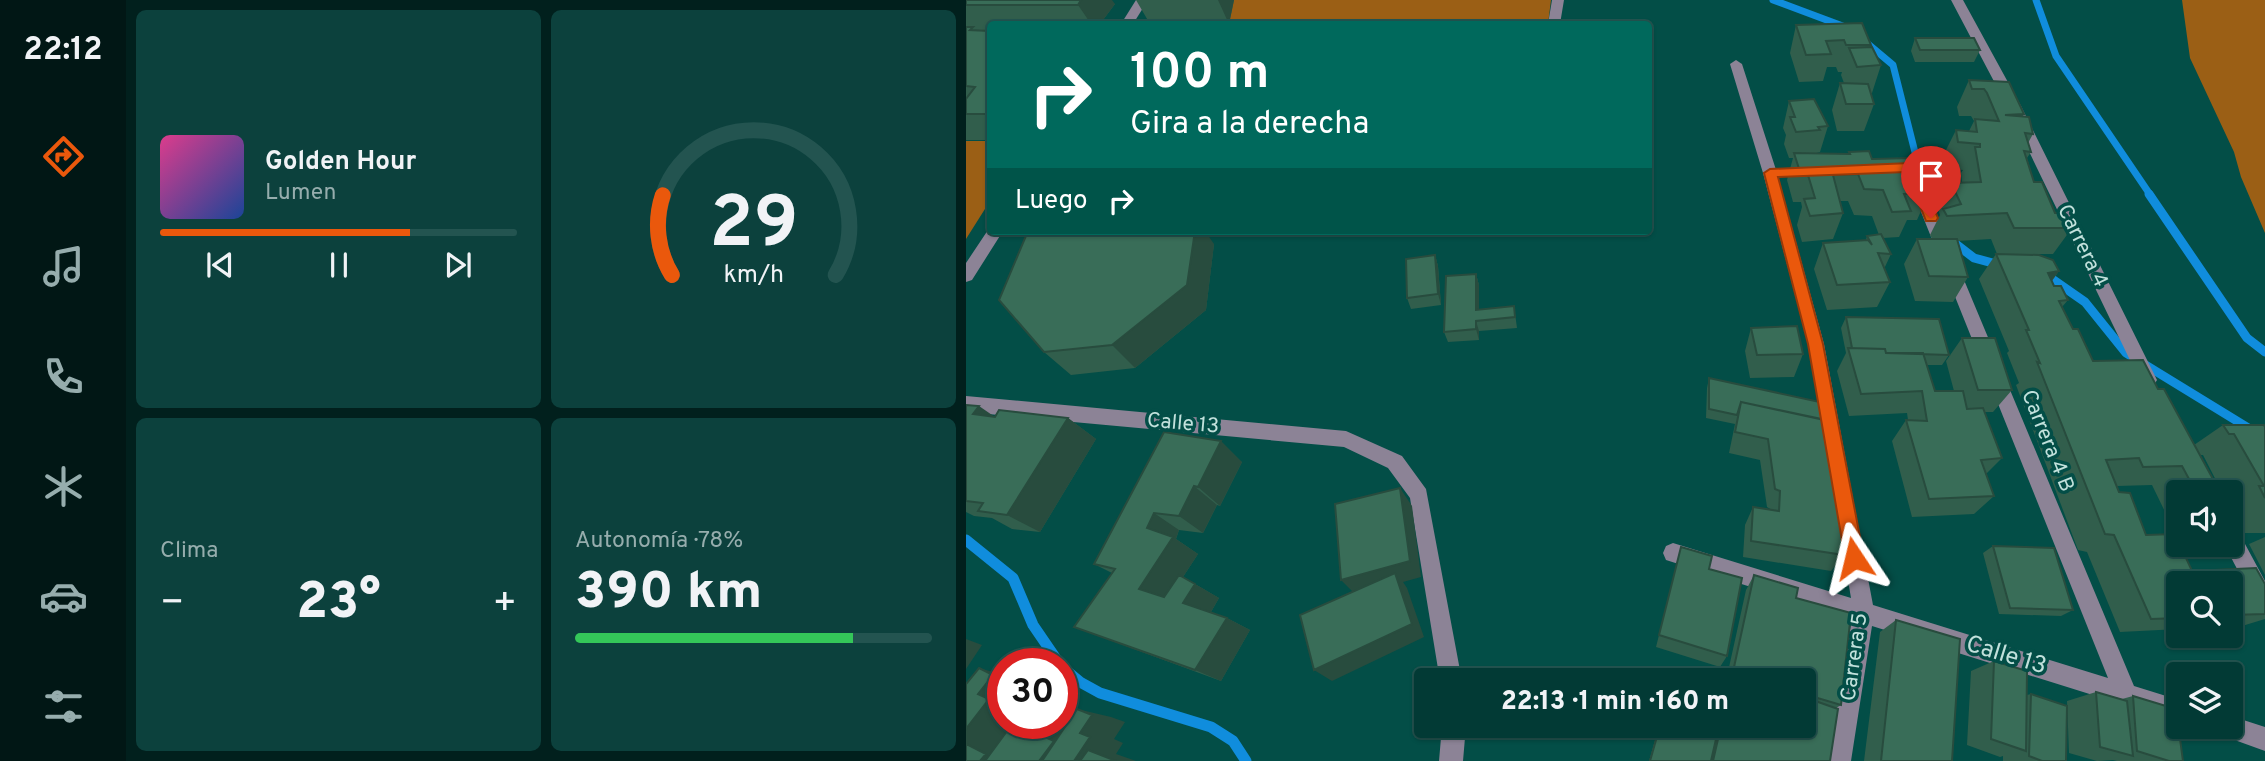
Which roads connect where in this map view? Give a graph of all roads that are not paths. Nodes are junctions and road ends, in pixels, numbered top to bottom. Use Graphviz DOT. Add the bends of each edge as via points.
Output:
graph roads {
  1 [pos="1142,0"];
  2 [pos="1558,0"];
  3 [pos="1957,0"];
  4 [pos="1129,21"];
  5 [pos="1554,21"];
  6 [pos="1735,64"];
  7 [pos="1910,167"];
  8 [pos="992,235"];
  9 [pos="966,276"];
  10 [pos="2158,399"];
  11 [pos="966,404"];
  12 [pos="1673,553"];
  13 [pos="2241,557"];
  14 [pos="2265,602"];
  15 [pos="1864,612"];
  16 [pos="1449,668"];
  17 [pos="2126,694"];
  18 [pos="2166,707"];
  19 [pos="2243,732"];
  20 [pos="1453,738"];
  21 [pos="2265,739"];
  22 [pos="1451,761"];
  23 [pos="1839,761"];
  1 -- 4 [label="street"];
  2 -- 5 [label="street"];
  3 -- 10 [label="street, Carrera 4"];
  6 -- 15 [label="street, Carrera 5" via="1777,173 1816,344"];
  7 -- 17 [label="street, Carrera 4 B"];
  8 -- 9 [label="street"];
  11 -- 16 [label="street, Calle 13" via="1346,439 1395,462 1419,495"];
  12 -- 15 [label="street, Calle 13"];
  13 -- 14 [label="street"];
  15 -- 17 [label="street, Calle 13"];
  15 -- 23 [label="street, Carrera 5"];
  17 -- 18 [label="street, Calle 13"];
  19 -- 21 [label="street"];
  20 -- 22 [label="street"];
}
